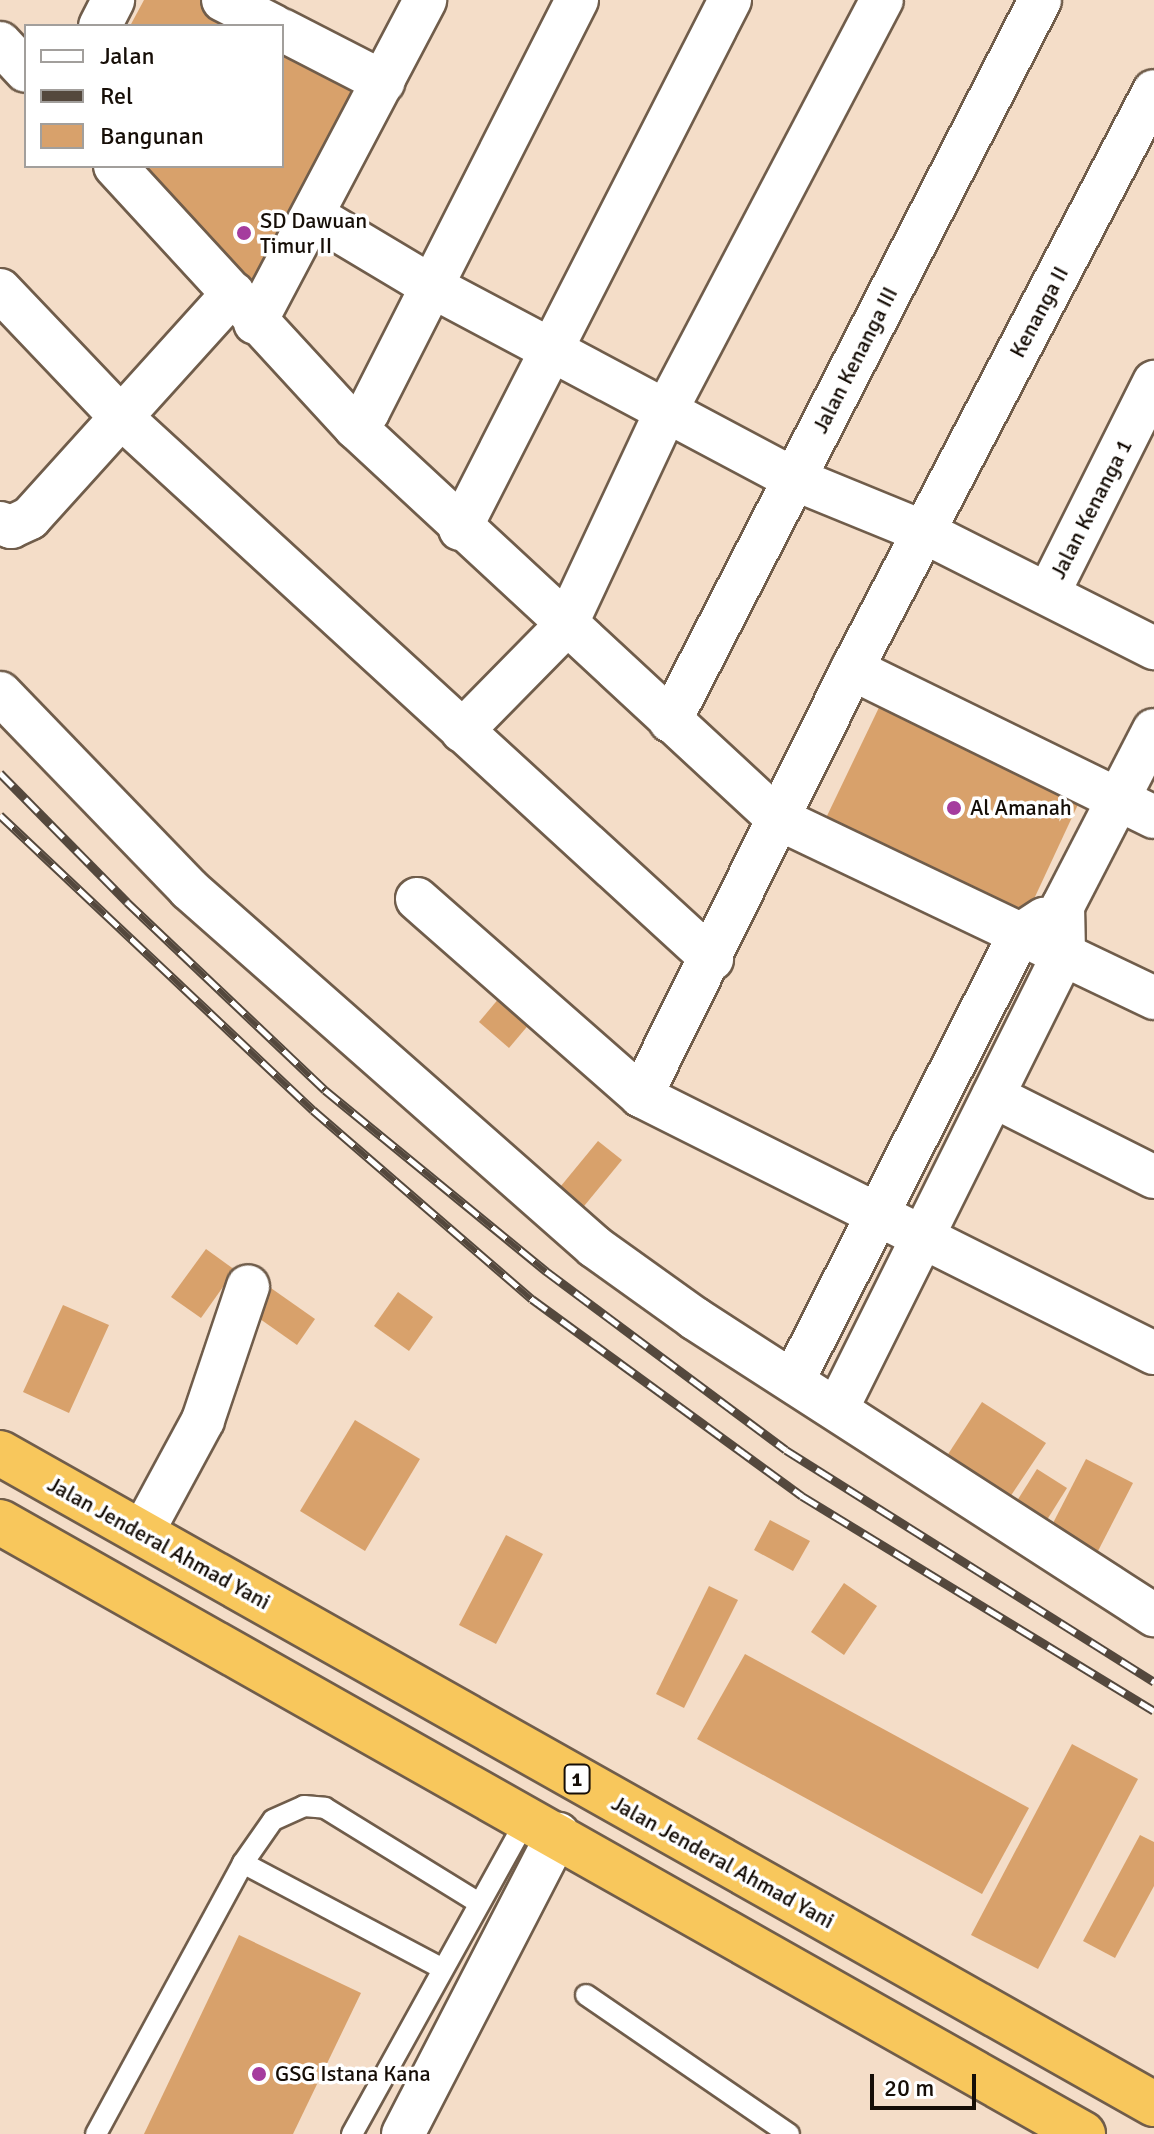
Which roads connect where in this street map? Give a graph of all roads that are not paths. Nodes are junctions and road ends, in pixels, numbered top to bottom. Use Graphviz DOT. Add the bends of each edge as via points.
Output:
graph roads {
  1 [pos="113,0"];
  2 [pos="425,0"];
  3 [pos="577,0"];
  4 [pos="730,0"];
  5 [pos="882,0"];
  6 [pos="1040,0"];
  7 [pos="101,24"];
  8 [pos="284,28"];
  9 [pos="0,43"];
  10 [pos="24,69"];
  11 [pos="383,82"];
  12 [pos="1154,91"];
  13 [pos="117,168"];
  14 [pos="314,216"];
  15 [pos="431,286"];
  16 [pos="0,290"];
  17 [pos="244,308"];
  18 [pos="551,351"];
  19 [pos="1154,382"];
  20 [pos="667,409"];
  21 [pos="121,417"];
  22 [pos="355,427"];
  23 [pos="794,479"];
  24 [pos="0,523"];
  25 [pos="460,529"];
  26 [pos="924,532"];
  27 [pos="1049,592"];
  28 [pos="566,625"];
  29 [pos="1154,648"];
  30 [pos="852,669"];
  31 [pos="0,693"];
  32 [pos="670,721"];
  33 [pos="1154,730"];
  34 [pos="462,731"];
  35 [pos="1117,798"];
  36 [pos="1154,817"];
  37 [pos="777,818"];
  38 [pos="417,899"];
  39 [pos="1063,906"];
  40 [pos="1019,935"];
  41 [pos="1064,953"];
  42 [pos="712,959"];
  43 [pos="1154,998"];
  44 [pos="641,1096"];
  45 [pos="993,1096"];
  46 [pos="1154,1177"];
  47 [pos="877,1213"];
  48 [pos="922,1237"];
  49 [pos="248,1286"];
  50 [pos="1154,1353"];
  51 [pos="794,1379"];
  52 [pos="838,1407"];
  53 [pos="0,1453"];
  54 [pos="0,1522"];
  55 [pos="142,1533"];
  56 [pos="1154,1615"];
  57 [pos="542,1826"];
  58 [pos="243,1863"];
  59 [pos="479,1903"];
  60 [pos="441,1968"];
  61 [pos="586,1995"];
  62 [pos="1105,2077"];
  63 [pos="1154,2104"];
  64 [pos="1079,2133"];
  65 [pos="96,2134"];
  66 [pos="352,2134"];
  67 [pos="403,2134"];
  68 [pos="789,2134"];
  1 -- 7 [label="street"];
  2 -- 11 [label="street"];
  3 -- 15 [label="street"];
  4 -- 18 [label="street"];
  5 -- 20 [label="street"];
  6 -- 23 [label="street, Jalan Kenanga III"];
  8 -- 11 [label="street"];
  9 -- 10 [label="street"];
  11 -- 14 [label="street"];
  12 -- 26 [label="street, Kenanga II"];
  13 -- 17 [label="street"];
  14 -- 15 [label="street"];
  14 -- 17 [label="street"];
  15 -- 18 [label="street"];
  15 -- 22 [label="street" via="368,412"];
  16 -- 21 [label="street"];
  17 -- 21 [label="street"];
  17 -- 22 [label="street"];
  18 -- 20 [label="street"];
  18 -- 25 [label="street"];
  19 -- 27 [label="street, Jalan Kenanga 1"];
  20 -- 23 [label="street"];
  20 -- 28 [label="street"];
  21 -- 24 [label="street" via="30,518 11,527"];
  21 -- 34 [label="street"];
  22 -- 25 [label="street"];
  23 -- 26 [label="street"];
  23 -- 32 [label="street, Jalan Kenanga III"];
  25 -- 28 [label="street"];
  26 -- 27 [label="street"];
  26 -- 30 [label="street, Kenanga II"];
  27 -- 29 [label="street"];
  28 -- 32 [label="street"];
  28 -- 34 [label="street"];
  30 -- 35 [label="street"];
  30 -- 37 [label="street, Kenanga II"];
  31 -- 51 [label="street" via="189,889 572,1227 694,1318"];
  32 -- 37 [label="street"];
  33 -- 35 [label="street"];
  34 -- 42 [label="street"];
  35 -- 36 [label="street"];
  35 -- 39 [label="street"];
  37 -- 40 [label="street"];
  37 -- 42 [label="street, Kenanga II"];
  38 -- 44 [label="street"];
  39 -- 40 [label="street"];
  39 -- 41 [label="street"];
  40 -- 41 [label="street"];
  40 -- 47 [label="street"];
  41 -- 43 [label="street"];
  41 -- 45 [label="street"];
  42 -- 44 [label="street, Kenanga II"];
  44 -- 47 [label="street"];
  45 -- 46 [label="street"];
  45 -- 48 [label="street"];
  47 -- 48 [label="street"];
  47 -- 51 [label="street"];
  48 -- 50 [label="street"];
  48 -- 52 [label="street"];
  49 -- 55 [label="street" via="203,1420"];
  51 -- 52 [label="street"];
  52 -- 56 [label="street"];
  53 -- 55 [label="highway, Jalan Jenderal Ahmad Yani / 1"];
  54 -- 57 [label="highway"];
  55 -- 62 [label="highway, Jalan Jenderal Ahmad Yani / 1"];
  57 -- 59 [label="lane"];
  57 -- 64 [label="highway"];
  57 -- 67 [label="street"];
  58 -- 59 [label="lane" via="273,1820 304,1806 325,1808"];
  58 -- 60 [label="lane"];
  58 -- 65 [label="lane"];
  59 -- 60 [label="lane"];
  60 -- 66 [label="lane"];
  61 -- 68 [label="lane"];
  62 -- 63 [label="highway, Jalan Jenderal Ahmad Yani / 1"];
  62 -- 64 [label="highway"];
}
